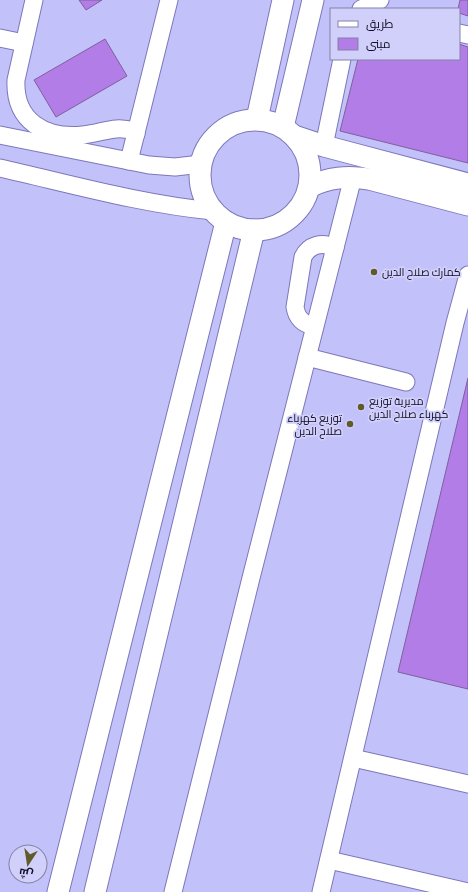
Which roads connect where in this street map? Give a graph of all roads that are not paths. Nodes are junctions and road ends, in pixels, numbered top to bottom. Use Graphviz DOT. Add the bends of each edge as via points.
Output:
graph roads {
  1 [pos="34,0"];
  2 [pos="169,0"];
  3 [pos="283,0"];
  4 [pos="313,0"];
  5 [pos="380,0"];
  6 [pos="363,8"];
  7 [pos="0,38"];
  8 [pos="24,43"];
  9 [pos="342,60"];
  10 [pos="257,120"];
  11 [pos="288,131"];
  12 [pos="136,134"];
  13 [pos="0,135"];
  14 [pos="333,149"];
  15 [pos="129,161"];
  16 [pos="201,164"];
  17 [pos="0,168"];
  18 [pos="347,177"];
  19 [pos="468,184"];
  20 [pos="309,187"];
  21 [pos="468,205"];
  22 [pos="220,216"];
  23 [pos="254,230"];
  24 [pos="335,248"];
  25 [pos="468,275"];
  26 [pos="462,325"];
  27 [pos="314,326"];
  28 [pos="307,357"];
  29 [pos="406,382"];
  30 [pos="353,758"];
  31 [pos="468,784"];
  32 [pos="329,860"];
  33 [pos="58,892"];
  34 [pos="95,892"];
  35 [pos="174,892"];
  36 [pos="321,892"];
  37 [pos="468,892"];
  1 -- 8 [label="street"];
  2 -- 12 [label="street"];
  3 -- 10 [label="main road"];
  4 -- 11 [label="main road"];
  5 -- 6 [label="street"];
  7 -- 8 [label="street"];
  8 -- 12 [label="street" via="15,91 17,102 28,120 37,127 59,134 83,135 116,128 134,131"];
  9 -- 14 [label="street"];
  10 -- 11 [label="main road" via="274,123"];
  10 -- 16 [label="main road" via="248,120 222,130 205,151"];
  11 -- 14 [label="main road"];
  11 -- 20 [label="main road" via="303,147 308,160 311,174"];
  12 -- 15 [label="street"];
  13 -- 15 [label="street"];
  14 -- 18 [label="main road" via="336,152 329,161 331,172"];
  14 -- 19 [label="main road"];
  15 -- 16 [label="street" via="162,167"];
  16 -- 22 [label="main road" via="200,176 206,201"];
  17 -- 22 [label="street"];
  18 -- 20 [label="main road" via="319,182"];
  18 -- 21 [label="main road" via="369,179"];
  18 -- 24 [label="street"];
  20 -- 23 [label="main road" via="304,202 289,218 269,228"];
  22 -- 23 [label="main road" via="240,228"];
  22 -- 33 [label="main road"];
  23 -- 34 [label="main road"];
  24 -- 27 [label="street"];
  24 -- 27 [label="street" via="324,244 314,246 305,252 303,257 295,308 301,321"];
  25 -- 26 [label="street"];
  26 -- 30 [label="street"];
  27 -- 28 [label="street"];
  28 -- 29 [label="street"];
  28 -- 35 [label="street"];
  30 -- 31 [label="street"];
  30 -- 32 [label="street"];
  32 -- 36 [label="street"];
  32 -- 37 [label="street"];
}
